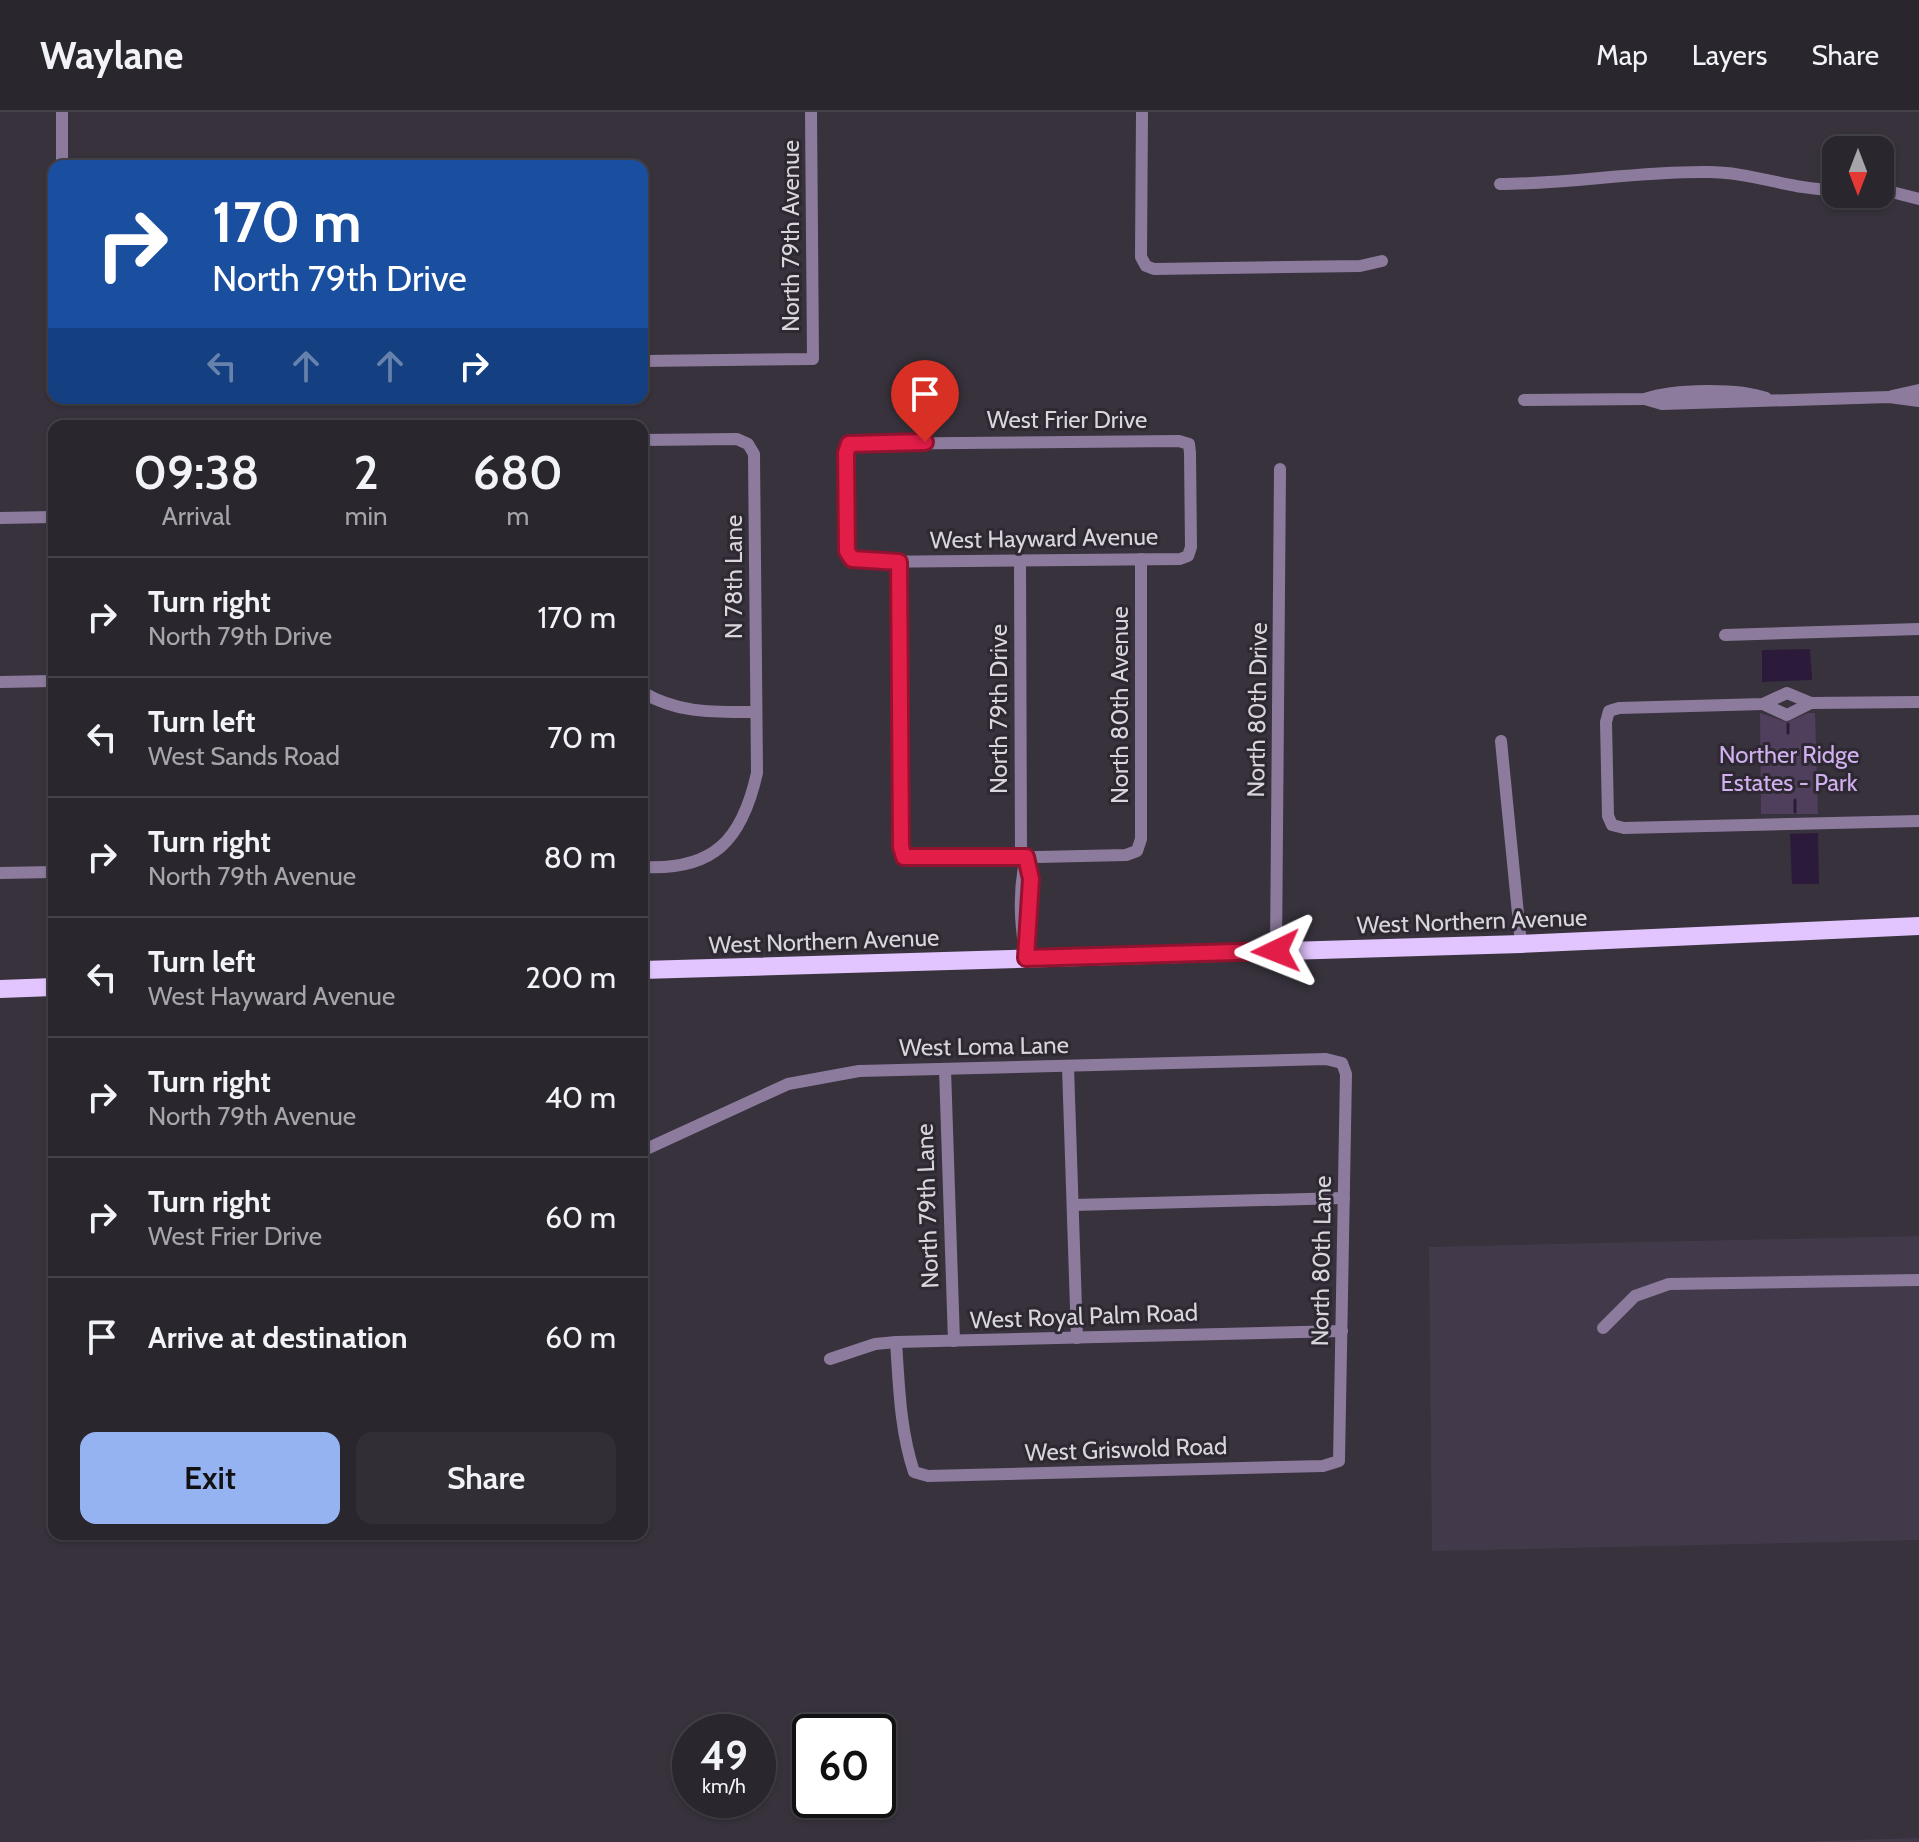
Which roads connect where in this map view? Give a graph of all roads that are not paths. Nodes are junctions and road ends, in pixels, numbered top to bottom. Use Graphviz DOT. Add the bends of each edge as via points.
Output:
graph roads {
  1 [pos="62,112"];
  2 [pos="811,112"];
  3 [pos="1142,112"];
  4 [pos="62,160"];
  5 [pos="1500,184"];
  6 [pos="1822,189"];
  7 [pos="1894,193"];
  8 [pos="1919,199"];
  9 [pos="1382,261"];
  10 [pos="648,361"];
  11 [pos="1919,390"];
  12 [pos="1889,397"];
  13 [pos="1524,400"];
  14 [pos="1919,401"];
  15 [pos="648,440"];
  16 [pos="1280,469"];
  17 [pos="48,517"];
  18 [pos="0,518"];
  19 [pos="1188,556"];
  20 [pos="852,559"];
  21 [pos="1141,559"];
  22 [pos="1020,560"];
  23 [pos="899,562"];
  24 [pos="1919,629"];
  25 [pos="1725,635"];
  26 [pos="48,681"];
  27 [pos="0,682"];
  28 [pos="648,696"];
  29 [pos="1919,702"];
  30 [pos="1811,703"];
  31 [pos="1763,704"];
  32 [pos="755,712"];
  33 [pos="1501,741"];
  34 [pos="1919,821"];
  35 [pos="1023,857"];
  36 [pos="648,867"];
  37 [pos="48,872"];
  38 [pos="0,873"];
  39 [pos="1919,926"];
  40 [pos="1521,944"];
  41 [pos="1276,951"];
  42 [pos="1026,958"];
  43 [pos="648,970"];
  44 [pos="48,987"];
  45 [pos="0,989"];
  46 [pos="1342,1063"];
  47 [pos="1068,1067"];
  48 [pos="945,1069"];
  49 [pos="648,1148"];
  50 [pos="1344,1198"];
  51 [pos="1073,1205"];
  52 [pos="1919,1280"];
  53 [pos="1603,1328"];
  54 [pos="1342,1331"];
  55 [pos="1077,1338"];
  56 [pos="954,1341"];
  57 [pos="896,1342"];
  58 [pos="830,1359"];
  59 [pos="1339,1461"];
  1 -- 4 [label="street"];
  2 -- 10 [label="street, North 79th Avenue" via="813,359"];
  3 -- 9 [label="street" via="1141,257 1146,266 1344,266"];
  5 -- 6 [label="street" via="1712,172"];
  7 -- 8 [label="street"];
  11 -- 12 [label="street"];
  12 -- 13 [label="street" via="1662,404 1645,399"];
  12 -- 14 [label="street"];
  15 -- 32 [label="street, N 78th Lane" via="737,439 754,454"];
  16 -- 41 [label="street, North 80th Drive"];
  17 -- 18 [label="street"];
  19 -- 20 [label="street, West Frier Drive" via="1189,444 849,444 847,551"];
  19 -- 21 [label="street, West Hayward Avenue"];
  20 -- 23 [label="street, West Hayward Avenue"];
  21 -- 22 [label="street, West Hayward Avenue"];
  21 -- 35 [label="street, North 80th Avenue" via="1137,851"];
  22 -- 23 [label="street, West Hayward Avenue"];
  22 -- 35 [label="street, North 79th Drive"];
  23 -- 35 [label="street" via="904,857"];
  24 -- 25 [label="street"];
  26 -- 27 [label="street"];
  28 -- 32 [label="street" via="665,706 698,712"];
  29 -- 30 [label="street"];
  30 -- 31 [label="street" via="1787,693"];
  30 -- 31 [label="street" via="1787,715"];
  31 -- 34 [label="street" via="1609,711 1612,825"];
  32 -- 36 [label="street, N 78th Lane" via="757,773 750,808 734,837 704,860"];
  33 -- 40 [label="street"];
  35 -- 42 [label="street, North 79th Drive"];
  37 -- 38 [label="street"];
  39 -- 40 [label="main road, West Northern Avenue"];
  40 -- 41 [label="main road, West Northern Avenue"];
  41 -- 42 [label="main road, West Northern Avenue"];
  42 -- 43 [label="main road, West Northern Avenue"];
  44 -- 45 [label="main road"];
  46 -- 47 [label="street, West Loma Lane" via="1326,1059"];
  46 -- 50 [label="street, North 80th Lane"];
  47 -- 48 [label="street, West Loma Lane"];
  47 -- 51 [label="street"];
  48 -- 49 [label="street, West Loma Lane" via="859,1071 788,1084"];
  48 -- 56 [label="street, North 79th Lane"];
  50 -- 51 [label="street"];
  50 -- 54 [label="street, North 80th Lane"];
  51 -- 55 [label="street"];
  52 -- 53 [label="street" via="1669,1284 1635,1296"];
  54 -- 55 [label="street, West Royal Palm Road"];
  54 -- 59 [label="street, North 80th Lane"];
  55 -- 56 [label="street, West Royal Palm Road"];
  56 -- 57 [label="street, West Royal Palm Road"];
  57 -- 58 [label="street, West Royal Palm Road"];
  57 -- 59 [label="street, West Griswold Road" via="900,1407 914,1472 928,1476 1323,1466"];
}
